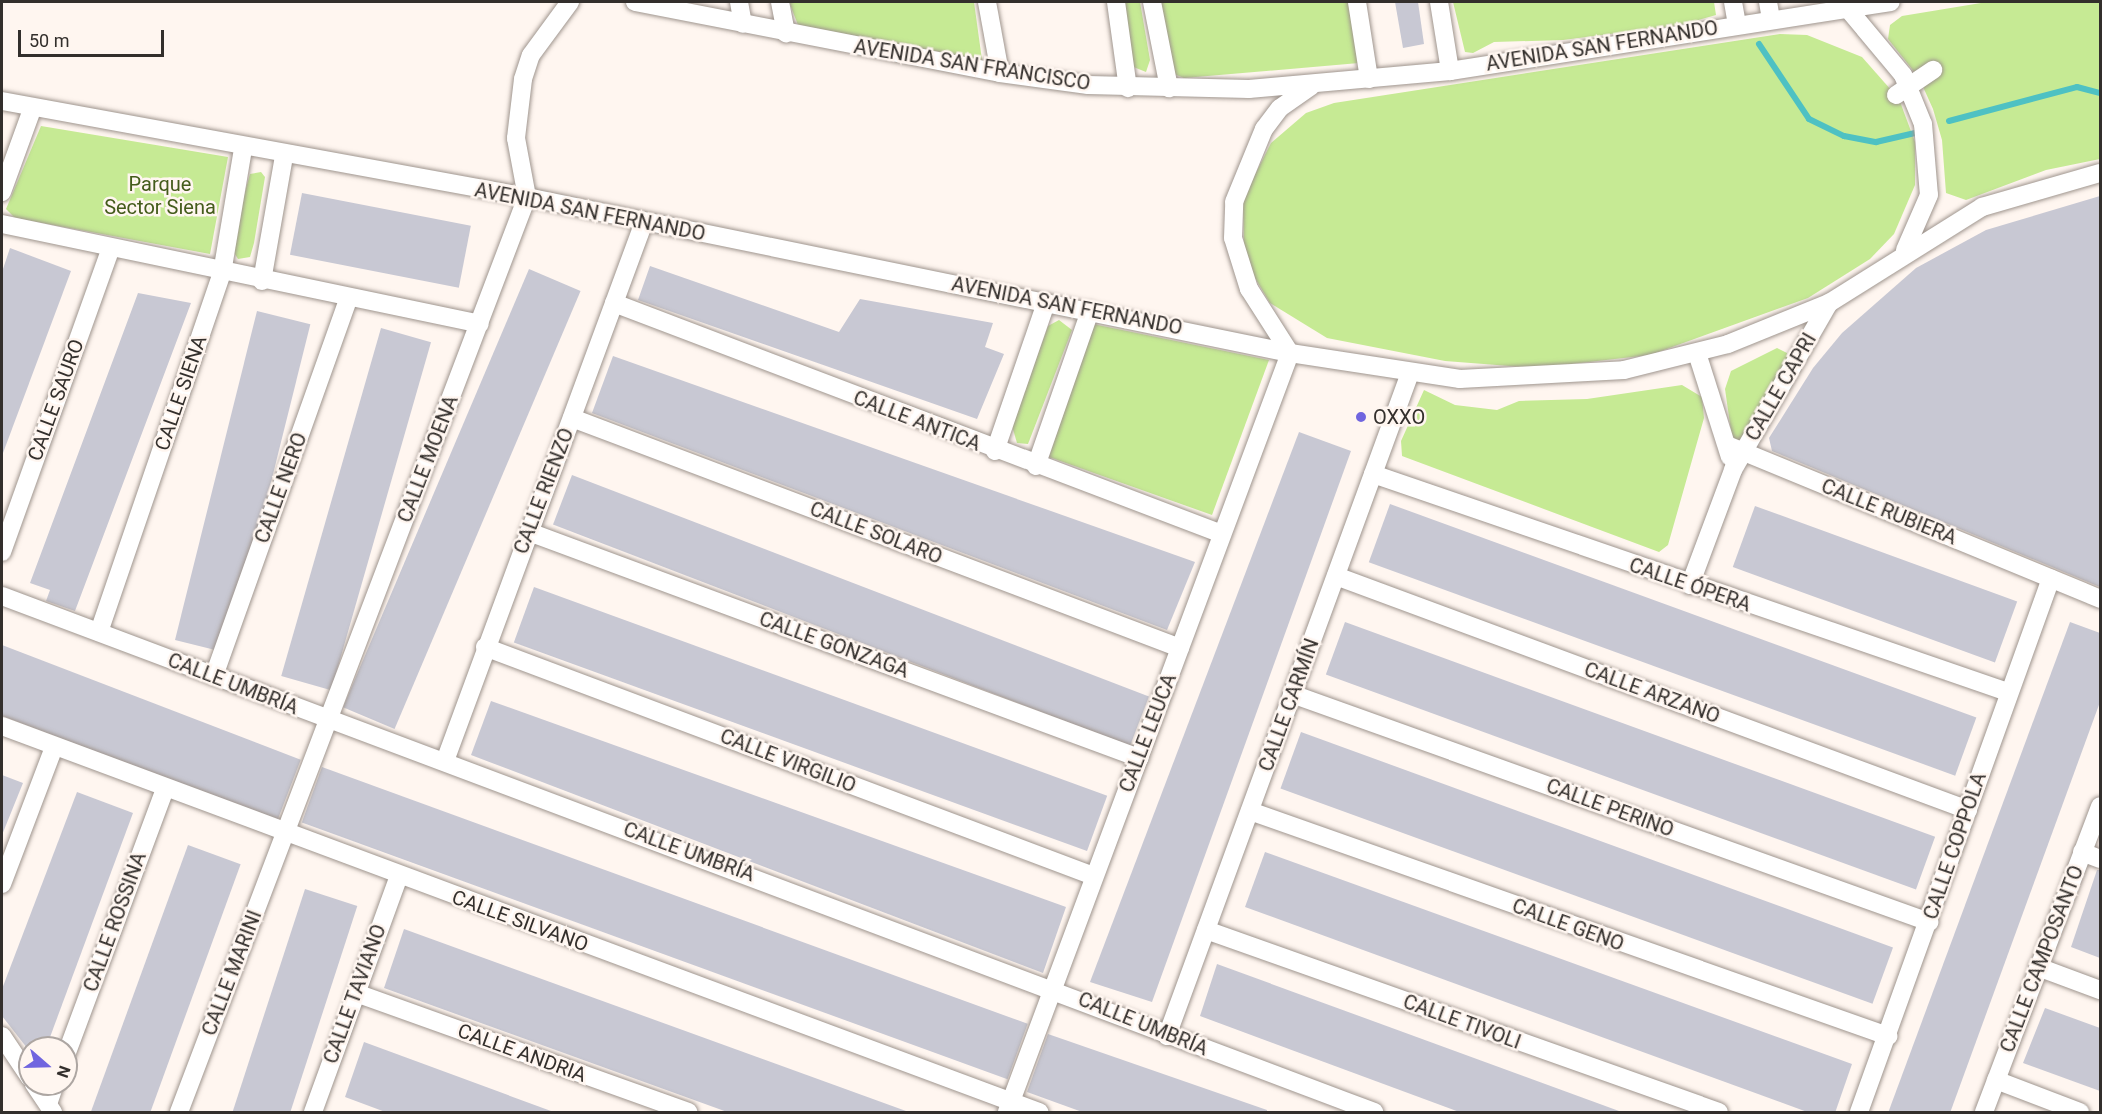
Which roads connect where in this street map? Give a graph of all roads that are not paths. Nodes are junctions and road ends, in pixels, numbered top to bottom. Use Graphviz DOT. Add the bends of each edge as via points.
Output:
graph roads {
  1 [pos="570,2"];
  2 [pos="635,2"];
  3 [pos="739,2"];
  4 [pos="780,2"];
  5 [pos="987,2"];
  6 [pos="1116,2"];
  7 [pos="1152,2"];
  8 [pos="1357,2"];
  9 [pos="1439,2"];
  10 [pos="1733,2"];
  11 [pos="1891,2"];
  12 [pos="1848,9"];
  13 [pos="1769,10"];
  14 [pos="743,24"];
  15 [pos="1737,24"];
  16 [pos="786,33"];
  17 [pos="1933,70"];
  18 [pos="1450,71"];
  19 [pos="1000,73"];
  20 [pos="1369,79"];
  21 [pos="1312,85"];
  22 [pos="1128,88"];
  23 [pos="1169,88"];
  24 [pos="1902,91"];
  25 [pos="2,101"];
  26 [pos="33,107"];
  27 [pos="243,149"];
  28 [pos="284,156"];
  29 [pos="2100,173"];
  30 [pos="2,192"];
  31 [pos="527,197"];
  32 [pos="644,222"];
  33 [pos="2,224"];
  34 [pos="111,248"];
  35 [pos="1904,252"];
  36 [pos="222,273"];
  37 [pos="262,281"];
  38 [pos="348,299"];
  39 [pos="614,303"];
  40 [pos="1046,303"];
  41 [pos="1829,303"];
  42 [pos="1090,311"];
  43 [pos="480,324"];
  44 [pos="1290,353"];
  45 [pos="1697,353"];
  46 [pos="1410,373"];
  47 [pos="572,418"];
  48 [pos="1736,449"];
  49 [pos="994,451"];
  50 [pos="1036,466"];
  51 [pos="1373,474"];
  52 [pos="529,532"];
  53 [pos="1222,534"];
  54 [pos="2,552"];
  55 [pos="1336,576"];
  56 [pos="2051,578"];
  57 [pos="1690,585"];
  58 [pos="2,596"];
  59 [pos="2100,599"];
  60 [pos="99,632"];
  61 [pos="485,647"];
  62 [pos="1180,648"];
  63 [pos="214,676"];
  64 [pos="2008,692"];
  65 [pos="1292,694"];
  66 [pos="328,721"];
  67 [pos="2,726"];
  68 [pos="54,747"];
  69 [pos="1139,758"];
  70 [pos="445,761"];
  71 [pos="165,789"];
  72 [pos="2100,806"];
  73 [pos="1968,810"];
  74 [pos="1250,811"];
  75 [pos="284,833"];
  76 [pos="2082,852"];
  77 [pos="2100,859"];
  78 [pos="6,860"];
  79 [pos="1091,875"];
  80 [pos="399,876"];
  81 [pos="2,884"];
  82 [pos="1929,922"];
  83 [pos="1206,930"];
  84 [pos="2038,967"];
  85 [pos="1054,988"];
  86 [pos="2100,990"];
  87 [pos="356,993"];
  88 [pos="2,1036"];
  89 [pos="73,1036"];
  90 [pos="1167,1036"];
  91 [pos="1887,1036"];
  92 [pos="18,1060"];
  93 [pos="1995,1080"];
  94 [pos="1009,1108"];
  95 [pos="316,1111"];
  96 [pos="179,1113"];
  97 [pos="688,1113"];
  98 [pos="1039,1113"];
  99 [pos="1374,1113"];
  100 [pos="1719,1113"];
  101 [pos="1859,1113"];
  102 [pos="1984,1113"];
  103 [pos="2080,1113"];
  1 -- 31 [label="street" via="531,55 523,79 516,138"];
  2 -- 14 [label="street, AVENIDA SAN FRANCISCO"];
  3 -- 14 [label="street"];
  4 -- 16 [label="street"];
  5 -- 19 [label="street"];
  6 -- 22 [label="street"];
  7 -- 23 [label="street"];
  8 -- 20 [label="street"];
  9 -- 18 [label="street"];
  10 -- 15 [label="street"];
  11 -- 12 [label="street, AVENIDA SAN FERNANDO"];
  12 -- 13 [label="street, AVENIDA SAN FERNANDO"];
  12 -- 24 [label="street" via="1883,46"];
  13 -- 15 [label="street, AVENIDA SAN FERNANDO"];
  14 -- 16 [label="street, AVENIDA SAN FRANCISCO"];
  15 -- 18 [label="street, AVENIDA SAN FERNANDO"];
  16 -- 19 [label="street, AVENIDA SAN FRANCISCO"];
  17 -- 24 [label="street"];
  18 -- 20 [label="street, AVENIDA SAN FERNANDO"];
  19 -- 22 [label="street, AVENIDA SAN FRANCISCO"];
  20 -- 21 [label="street, AVENIDA SAN FERNANDO"];
  21 -- 23 [label="street, AVENIDA SAN FRANCISCO"];
  21 -- 44 [label="street" via="1280,108 1264,129 1234,202 1233,238 1249,289"];
  22 -- 23 [label="street, AVENIDA SAN FRANCISCO"];
  24 -- 35 [label="street" via="1930,167 1922,218"];
  25 -- 26 [label="street, AVENIDA SAN FERNANDO"];
  26 -- 27 [label="street, AVENIDA SAN FERNANDO"];
  26 -- 30 [label="street"];
  27 -- 28 [label="street, AVENIDA SAN FERNANDO"];
  27 -- 36 [label="street, CALLE SIENA"];
  28 -- 31 [label="street, AVENIDA SAN FERNANDO"];
  28 -- 37 [label="street"];
  29 -- 35 [label="street, AVENIDA SAN FERNANDO" via="1982,207"];
  31 -- 32 [label="street, AVENIDA SAN FERNANDO"];
  31 -- 43 [label="street, CALLE MOENA"];
  32 -- 39 [label="street, CALLE RIENZO"];
  32 -- 40 [label="street, AVENIDA SAN FERNANDO"];
  33 -- 34 [label="street"];
  34 -- 36 [label="street"];
  34 -- 54 [label="street, CALLE SAURO"];
  35 -- 41 [label="street, AVENIDA SAN FERNANDO"];
  36 -- 37 [label="street"];
  36 -- 60 [label="street, CALLE SIENA"];
  37 -- 38 [label="street"];
  38 -- 43 [label="street"];
  38 -- 63 [label="street, CALLE NERO"];
  39 -- 47 [label="street, CALLE RIENZO"];
  39 -- 49 [label="street, CALLE ANTICA"];
  40 -- 42 [label="street, AVENIDA SAN FERNANDO"];
  40 -- 49 [label="street"];
  41 -- 45 [label="street, AVENIDA SAN FERNANDO"];
  41 -- 48 [label="street, CALLE CAPRI"];
  42 -- 44 [label="street, AVENIDA SAN FERNANDO"];
  42 -- 50 [label="street"];
  43 -- 66 [label="street, CALLE MOENA"];
  44 -- 46 [label="street, AVENIDA SAN FERNANDO"];
  44 -- 53 [label="street, CALLE LEUCA"];
  45 -- 46 [label="street, AVENIDA SAN FERNANDO" via="1624,370 1542,378"];
  45 -- 48 [label="street, CALLE CAPRI"];
  46 -- 51 [label="street, CALLE CARMÍN"];
  47 -- 52 [label="street, CALLE RIENZO"];
  47 -- 62 [label="street, CALLE SOLARO"];
  48 -- 56 [label="street, CALLE RUBIERA"];
  48 -- 57 [label="street, CALLE CAPRI" via="1733,470"];
  49 -- 50 [label="street, CALLE ANTICA"];
  50 -- 53 [label="street, CALLE ANTICA"];
  51 -- 55 [label="street, CALLE CARMÍN"];
  51 -- 57 [label="street, CALLE ÓPERA"];
  52 -- 61 [label="street, CALLE RIENZO"];
  52 -- 69 [label="street, CALLE GONZAGA"];
  53 -- 62 [label="street, CALLE LEUCA"];
  55 -- 65 [label="street, CALLE CARMÍN"];
  55 -- 73 [label="street, CALLE ARZANO"];
  56 -- 59 [label="street, CALLE RUBIERA"];
  56 -- 64 [label="street, CALLE COPPOLA"];
  57 -- 64 [label="street, CALLE ÓPERA"];
  58 -- 60 [label="street, CALLE UMBRÍA"];
  60 -- 63 [label="street, CALLE UMBRÍA"];
  61 -- 70 [label="street, CALLE RIENZO"];
  61 -- 79 [label="street, CALLE VIRGILIO"];
  62 -- 69 [label="street, CALLE LEUCA"];
  63 -- 66 [label="street, CALLE UMBRÍA"];
  64 -- 73 [label="street, CALLE COPPOLA"];
  65 -- 74 [label="street, CALLE CARMÍN"];
  65 -- 82 [label="street, CALLE PERINO"];
  66 -- 70 [label="street, CALLE UMBRÍA"];
  66 -- 75 [label="street, CALLE MOENA"];
  67 -- 68 [label="street, CALLE SILVANO"];
  68 -- 71 [label="street, CALLE SILVANO"];
  68 -- 78 [label="street"];
  69 -- 79 [label="street, CALLE LEUCA"];
  70 -- 85 [label="street, CALLE UMBRÍA"];
  71 -- 75 [label="street, CALLE SILVANO"];
  71 -- 89 [label="street, CALLE ROSSINA"];
  72 -- 76 [label="street, CALLE CAMPOSANTO"];
  73 -- 82 [label="street, CALLE COPPOLA"];
  74 -- 83 [label="street, CALLE CARMÍN"];
  74 -- 91 [label="street, CALLE GENO"];
  75 -- 80 [label="street, CALLE SILVANO"];
  75 -- 96 [label="street, CALLE MARINI"];
  76 -- 77 [label="street"];
  76 -- 84 [label="street, CALLE CAMPOSANTO"];
  78 -- 81 [label="street"];
  79 -- 85 [label="street, CALLE LEUCA"];
  80 -- 87 [label="street, CALLE TAVIANO"];
  80 -- 94 [label="street, CALLE SILVANO"];
  82 -- 91 [label="street, CALLE COPPOLA"];
  83 -- 90 [label="street, CALLE CARMÍN"];
  83 -- 100 [label="street, CALLE TIVOLI"];
  84 -- 86 [label="street"];
  84 -- 93 [label="street, CALLE CAMPOSANTO"];
  85 -- 90 [label="street, CALLE UMBRÍA"];
  85 -- 94 [label="street, CALLE LEUCA"];
  87 -- 95 [label="street, CALLE TAVIANO"];
  87 -- 97 [label="street, CALLE ANDRIA"];
  88 -- 92 [label="street"];
  90 -- 99 [label="street, CALLE UMBRÍA"];
  91 -- 101 [label="street, CALLE COPPOLA"];
  93 -- 102 [label="street, CALLE CAMPOSANTO"];
  93 -- 103 [label="street"];
  94 -- 98 [label="street, CALLE SILVANO"];
}
